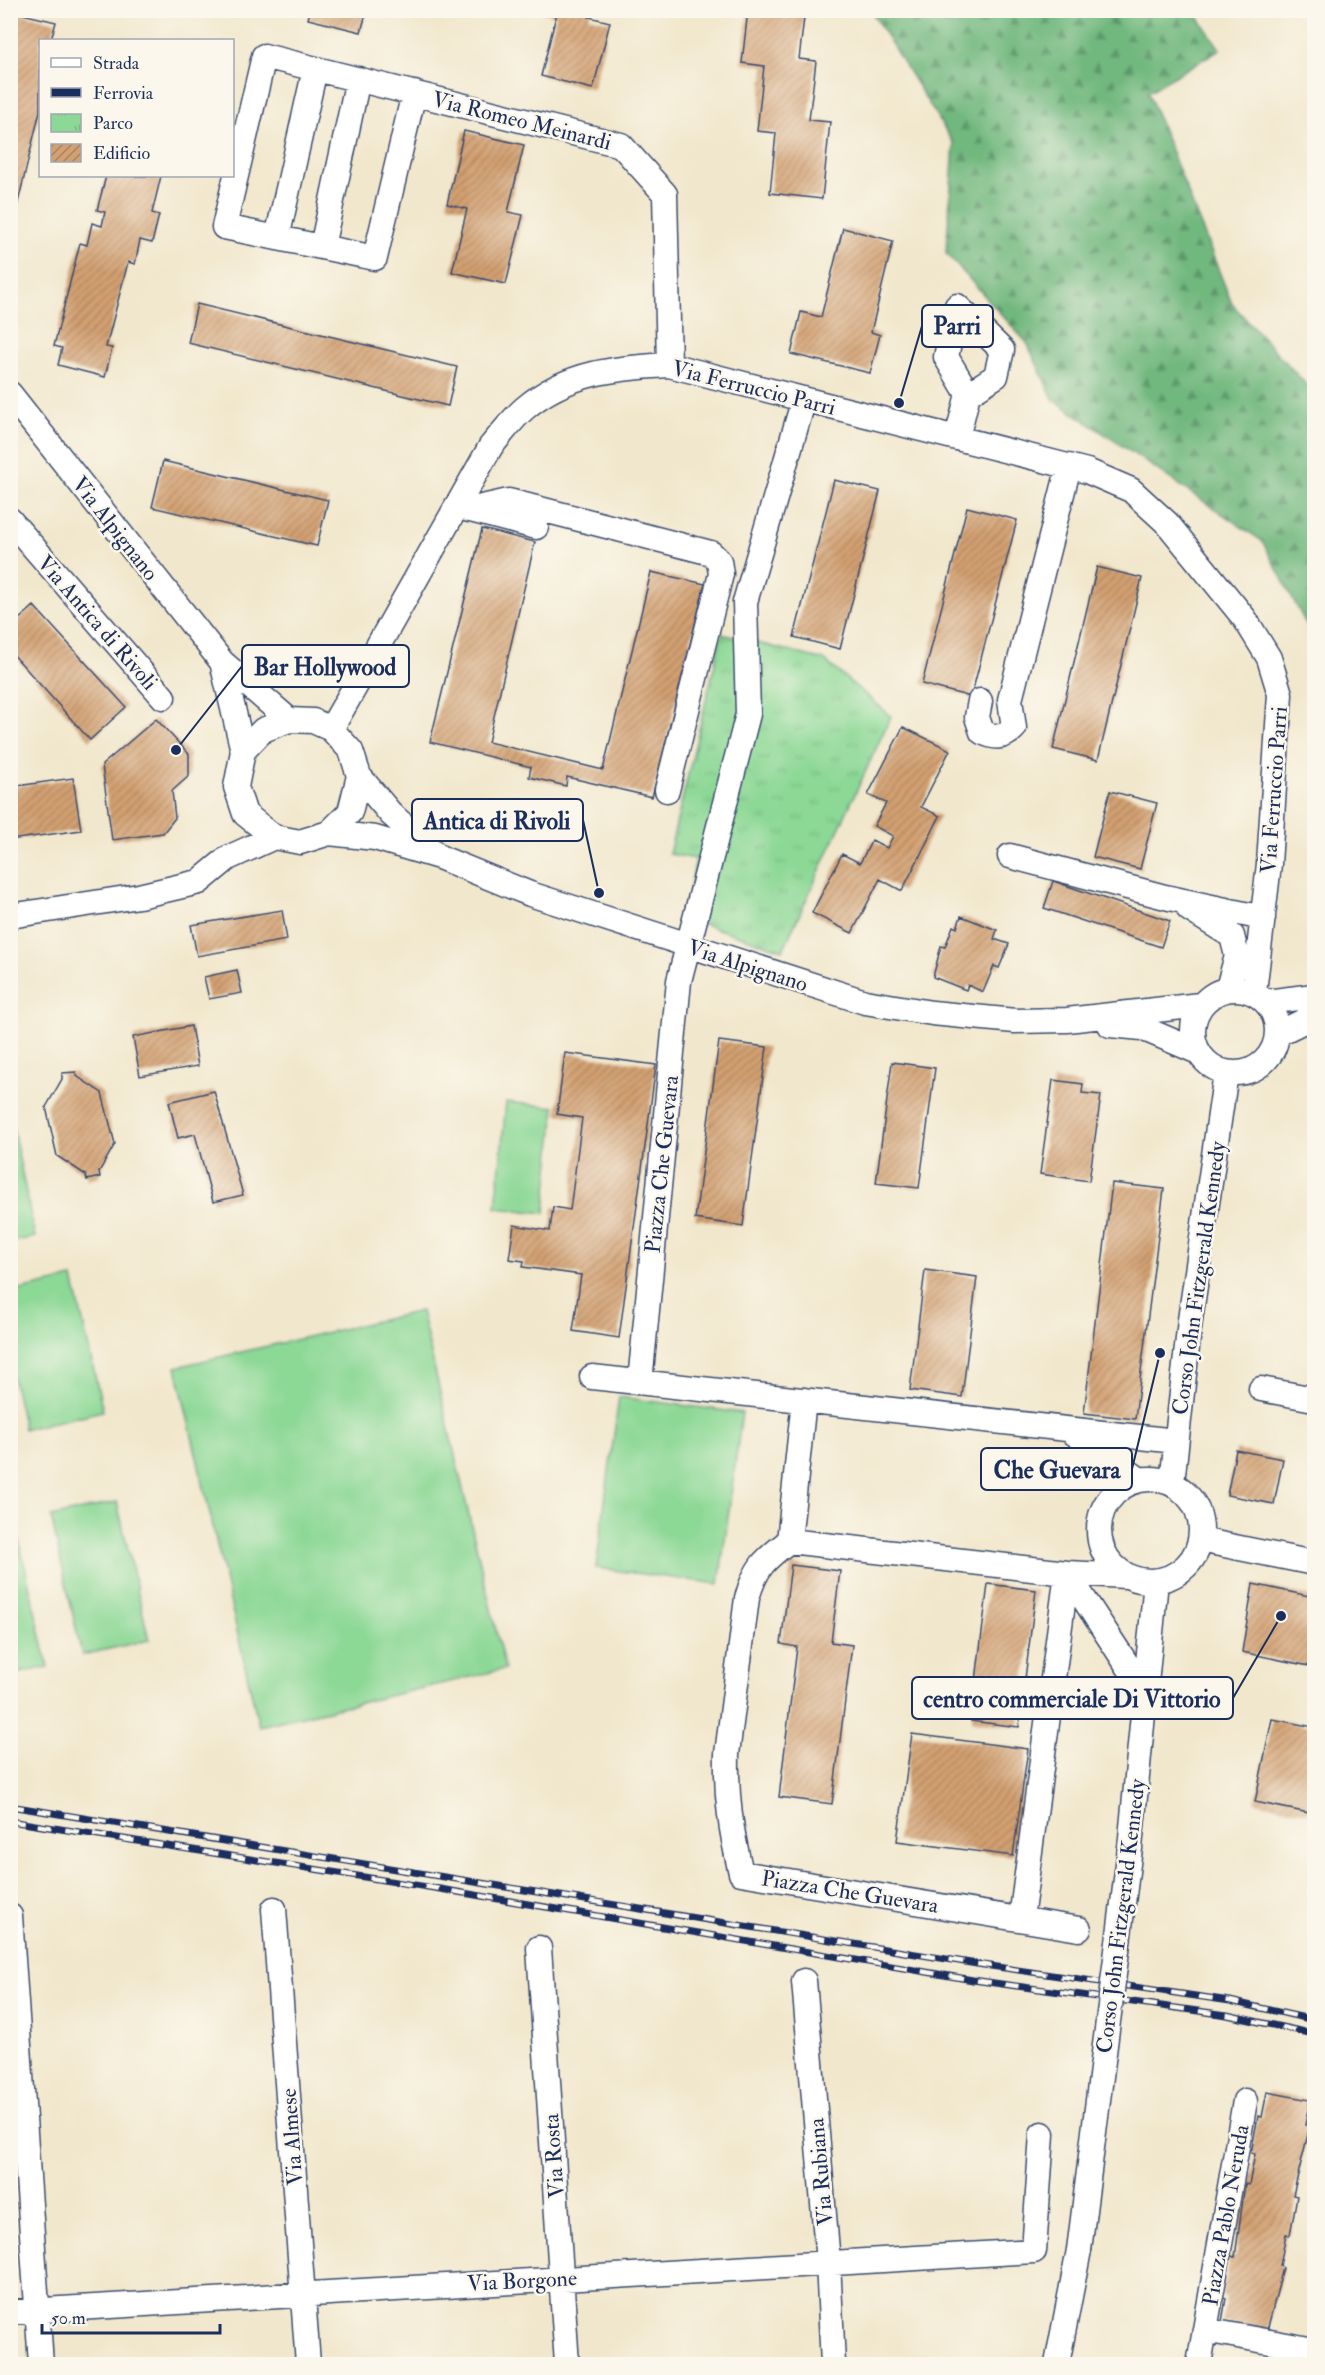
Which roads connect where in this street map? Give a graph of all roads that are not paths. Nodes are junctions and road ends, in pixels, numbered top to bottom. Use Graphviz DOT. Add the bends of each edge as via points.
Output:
graph roads {
  1 [pos="315,69"];
  2 [pos="358,79"];
  3 [pos="414,93"];
  4 [pos="277,238"];
  5 [pos="322,247"];
  6 [pos="669,365"];
  7 [pos="10,394"];
  8 [pos="968,394"];
  9 [pos="804,399"];
  10 [pos="957,438"];
  11 [pos="1069,466"];
  12 [pos="463,508"];
  13 [pos="10,520"];
  14 [pos="536,527"];
  15 [pos="222,662"];
  16 [pos="163,697"];
  17 [pos="980,701"];
  18 [pos="289,720"];
  19 [pos="330,729"];
  20 [pos="243,751"];
  21 [pos="359,776"];
  22 [pos="667,790"];
  23 [pos="245,814"];
  24 [pos="329,834"];
  25 [pos="274,837"];
  26 [pos="1010,856"];
  27 [pos="440,857"];
  28 [pos="228,858"];
  29 [pos="1166,897"];
  30 [pos="10,916"];
  31 [pos="1263,918"];
  32 [pos="689,946"];
  33 [pos="1227,988"];
  34 [pos="1314,996"];
  35 [pos="1260,997"];
  36 [pos="1200,1005"];
  37 [pos="1314,1016"];
  38 [pos="1067,1020"];
  39 [pos="1278,1034"];
  40 [pos="1196,1051"];
  41 [pos="1226,1073"];
  42 [pos="592,1377"];
  43 [pos="640,1382"];
  44 [pos="1261,1389"];
  45 [pos="1314,1399"];
  46 [pos="804,1400"];
  47 [pos="1068,1429"];
  48 [pos="1176,1441"];
  49 [pos="1140,1480"];
  50 [pos="1172,1483"];
  51 [pos="1200,1540"];
  52 [pos="789,1541"];
  53 [pos="1314,1563"];
  54 [pos="1067,1573"];
  55 [pos="1126,1576"];
  56 [pos="1156,1581"];
  57 [pos="1145,1692"];
  58 [pos="274,1909"];
  59 [pos="10,1916"];
  60 [pos="1021,1919"];
  61 [pos="1079,1929"];
  62 [pos="538,1948"];
  63 [pos="804,1981"];
  64 [pos="1245,2101"];
  65 [pos="1042,2134"];
  66 [pos="1079,2250"];
  67 [pos="828,2262"];
  68 [pos="562,2278"];
  69 [pos="304,2293"];
  70 [pos="37,2310"];
  71 [pos="10,2312"];
  72 [pos="1205,2330"];
  73 [pos="1314,2350"];
  74 [pos="40,2364"];
  75 [pos="308,2364"];
  76 [pos="567,2364"];
  77 [pos="833,2364"];
  78 [pos="1057,2364"];
  79 [pos="1073,2364"];
  80 [pos="1199,2364"];
  1 -- 2 [label="street, Via Romeo Meinardi"];
  1 -- 4 [label="street"];
  1 -- 4 [label="street, Via Romeo Meinardi" via="264,56 224,227"];
  2 -- 3 [label="street, Via Romeo Meinardi"];
  2 -- 5 [label="street"];
  3 -- 5 [label="street" via="375,258"];
  3 -- 6 [label="street, Via Romeo Meinardi" via="621,145 665,194"];
  4 -- 5 [label="street"];
  6 -- 9 [label="street, Via Ferruccio Parri"];
  6 -- 12 [label="street, Via Ferruccio Parri" via="611,368 562,382 524,408 491,446"];
  7 -- 15 [label="street, Via Alpignano"];
  8 -- 10 [label="street"];
  9 -- 10 [label="street, Via Ferruccio Parri"];
  9 -- 32 [label="street, Piazza Che Guevara" via="745,602 748,714"];
  10 -- 11 [label="street, Via Ferruccio Parri"];
  11 -- 17 [label="street" via="1011,700 1014,729 1006,736 994,738 982,732 977,717"];
  11 -- 31 [label="street, Via Ferruccio Parri" via="1131,490 1167,523 1245,619 1269,658 1280,694"];
  12 -- 14 [label="street"];
  12 -- 19 [label="street, Via Ferruccio Parri"];
  12 -- 22 [label="street" via="508,501 711,553 719,561 721,574"];
  13 -- 16 [label="street, Via Antica di Rivoli"];
  15 -- 18 [label="street"];
  15 -- 20 [label="street"];
  18 -- 19 [label="street" via="313,721"];
  18 -- 20 [label="street" via="263,730"];
  19 -- 21 [label="street" via="351,751"];
  20 -- 23 [label="street" via="236,787"];
  21 -- 24 [label="street" via="350,812"];
  21 -- 27 [label="street" via="391,814"];
  23 -- 25 [label="street"];
  23 -- 28 [label="street"];
  24 -- 25 [label="street" via="300,842"];
  24 -- 27 [label="street" via="375,838"];
  25 -- 28 [label="street"];
  26 -- 29 [label="street"];
  27 -- 32 [label="street, Via Alpignano" via="530,894"];
  28 -- 30 [label="street" via="199,882 139,896"];
  29 -- 31 [label="street"];
  29 -- 33 [label="street" via="1232,936 1237,956"];
  31 -- 35 [label="street, Via Ferruccio Parri"];
  32 -- 38 [label="street, Via Alpignano" via="865,1002 1015,1021"];
  32 -- 43 [label="street, Piazza Che Guevara" via="679,981"];
  33 -- 35 [label="street"];
  33 -- 36 [label="street"];
  34 -- 35 [label="street"];
  35 -- 39 [label="street" via="1274,1014"];
  36 -- 38 [label="street, Via Alpignano"];
  36 -- 40 [label="street" via="1192,1030"];
  37 -- 39 [label="street"];
  38 -- 40 [label="street, Via Alpignano" via="1142,1028"];
  39 -- 41 [label="street" via="1261,1065 1245,1072"];
  40 -- 41 [label="street" via="1207,1064"];
  41 -- 48 [label="street, Corso John Fitzgerald Kennedy"];
  42 -- 43 [label="street"];
  43 -- 46 [label="street"];
  44 -- 45 [label="street"];
  46 -- 47 [label="street"];
  46 -- 52 [label="street"];
  47 -- 48 [label="street"];
  47 -- 49 [label="street"];
  48 -- 50 [label="street, Corso John Fitzgerald Kennedy"];
  49 -- 50 [label="street"];
  49 -- 55 [label="street" via="1112,1494 1101,1512 1098,1538 1107,1560"];
  50 -- 51 [label="street" via="1193,1502 1201,1524"];
  51 -- 53 [label="street"];
  51 -- 56 [label="street" via="1190,1562 1178,1573"];
  52 -- 54 [label="street"];
  52 -- 60 [label="street, Piazza Che Guevara" via="764,1560 754,1575 747,1598 727,1754 728,1815 741,1873"];
  54 -- 55 [label="street"];
  54 -- 57 [label="street"];
  54 -- 60 [label="street"];
  55 -- 56 [label="street"];
  56 -- 57 [label="street, Corso John Fitzgerald Kennedy"];
  57 -- 66 [label="street, Corso John Fitzgerald Kennedy, bridge" via="1130,1848"];
  58 -- 69 [label="street, Via Almese"];
  59 -- 70 [label="street"];
  60 -- 61 [label="street, Piazza Che Guevara"];
  62 -- 68 [label="street, Via Rosta"];
  63 -- 67 [label="street, Via Rubiana"];
  64 -- 72 [label="street, Piazza Pablo Neruda"];
  65 -- 67 [label="street, Via Borgone" via="1034,2251"];
  66 -- 78 [label="street, Corso John Fitzgerald Kennedy"];
  66 -- 79 [label="street, Corso John Fitzgerald Kennedy"];
  67 -- 68 [label="street, Via Borgone"];
  67 -- 77 [label="street, Via Rubiana"];
  68 -- 69 [label="street, Via Borgone"];
  68 -- 76 [label="street, Via Rosta"];
  69 -- 70 [label="street, Via Borgone"];
  69 -- 75 [label="street, Via Almese"];
  70 -- 71 [label="street, Via Borgone"];
  70 -- 74 [label="street"];
  72 -- 73 [label="street, Piazza Pablo Neruda"];
  72 -- 80 [label="street, Piazza Pablo Neruda"];
}
